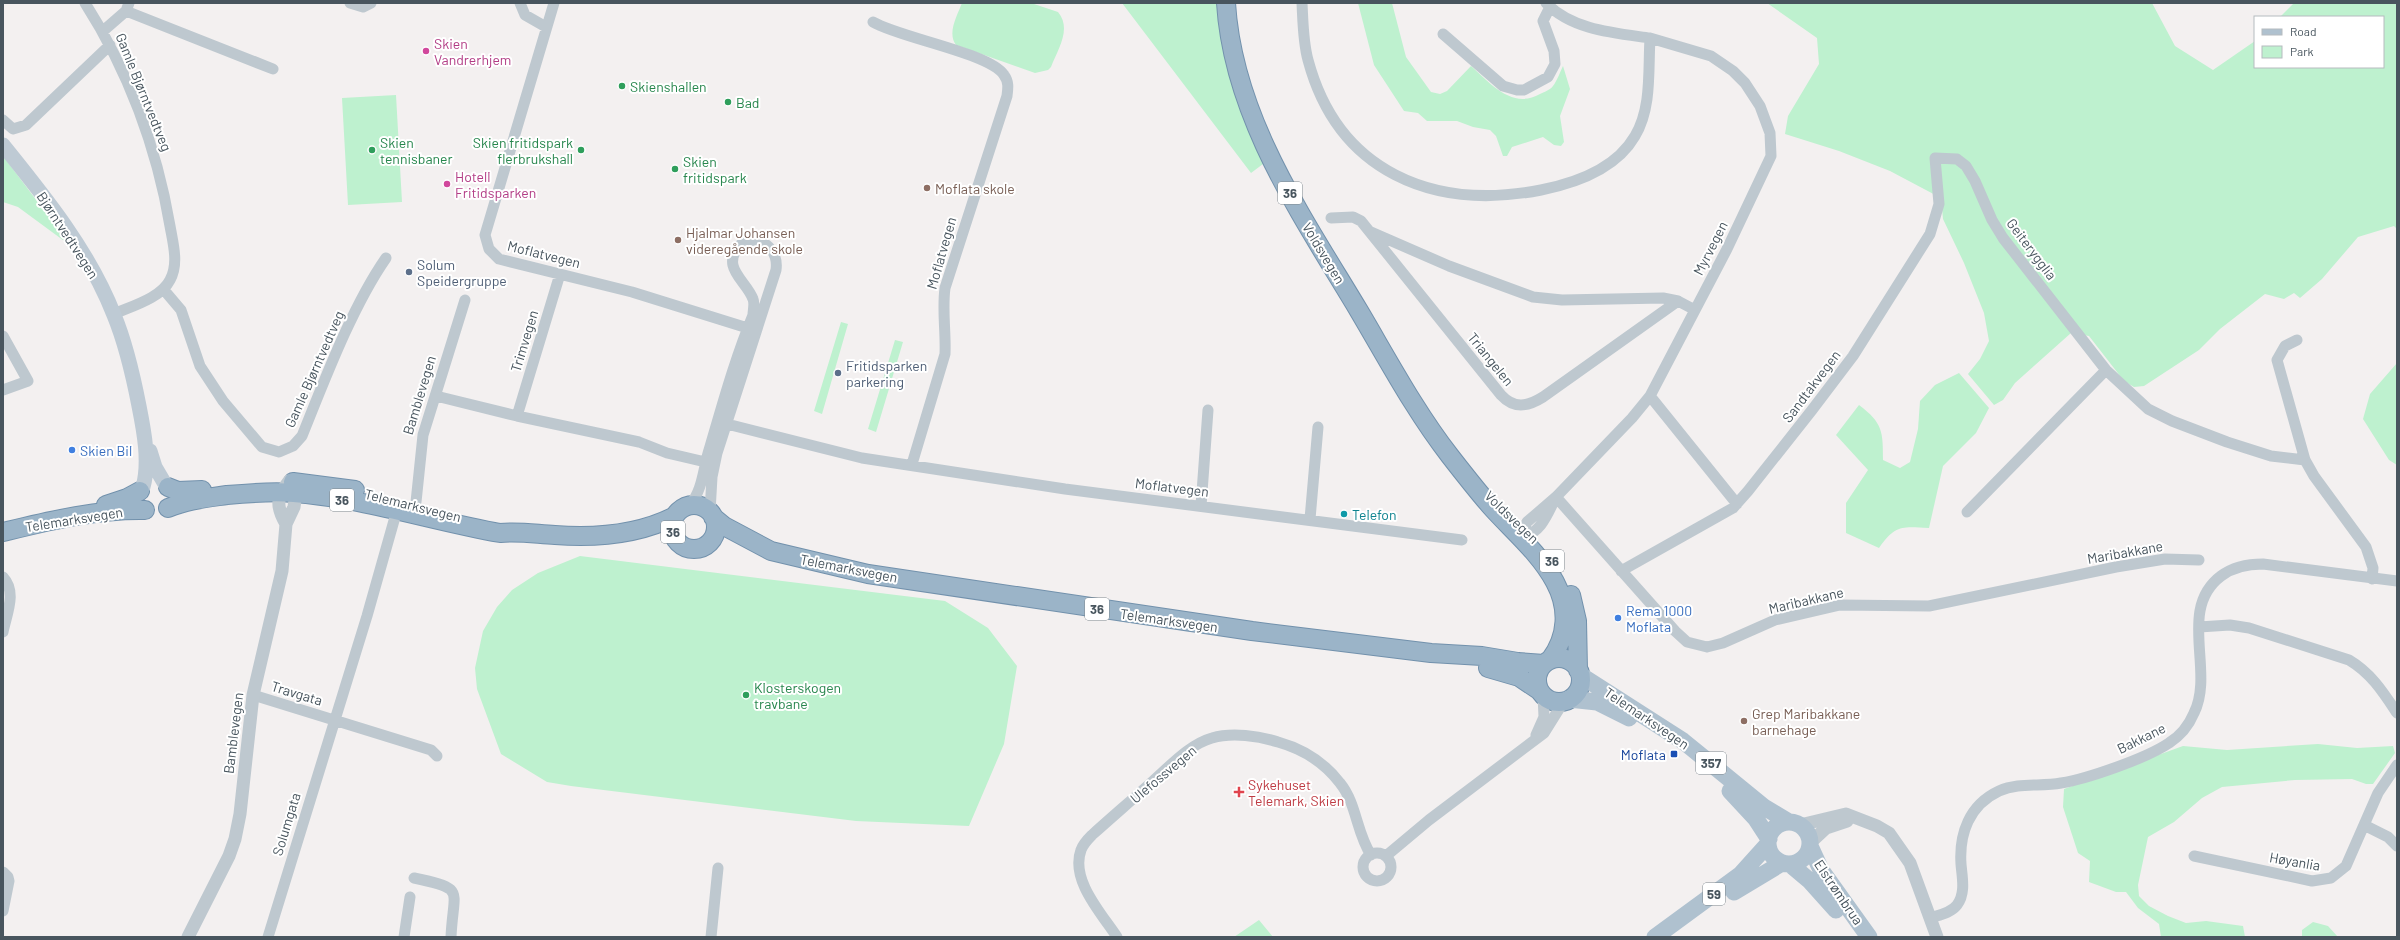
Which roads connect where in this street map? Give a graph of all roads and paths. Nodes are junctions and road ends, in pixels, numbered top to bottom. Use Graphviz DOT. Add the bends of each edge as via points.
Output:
graph roads {
  1 [pos="85,3"];
  2 [pos="350,3"];
  3 [pos="371,3"];
  4 [pos="520,3"];
  5 [pos="554,3"];
  6 [pos="1226,3"];
  7 [pos="1302,3"];
  8 [pos="1548,5"];
  9 [pos="127,7"];
  10 [pos="873,22"];
  11 [pos="546,27"];
  12 [pos="103,31"];
  13 [pos="1443,34"];
  14 [pos="1650,38"];
  15 [pos="110,45"];
  16 [pos="273,69"];
  17 [pos="3,120"];
  18 [pos="3,145"];
  19 [pos="1935,158"];
  20 [pos="1331,218"];
  21 [pos="1370,231"];
  22 [pos="386,258"];
  23 [pos="560,274"];
  24 [pos="164,290"];
  25 [pos="465,300"];
  26 [pos="1678,301"];
  27 [pos="1696,310"];
  28 [pos="114,314"];
  29 [pos="752,329"];
  30 [pos="3,336"];
  31 [pos="2297,340"];
  32 [pos="2106,370"];
  33 [pos="3,390"];
  34 [pos="436,396"];
  35 [pos="1650,396"];
  36 [pos="1208,410"];
  37 [pos="517,416"];
  38 [pos="723,424"];
  39 [pos="143,425"];
  40 [pos="1318,427"];
  41 [pos="2305,460"];
  42 [pos="710,463"];
  43 [pos="912,464"];
  44 [pos="166,486"];
  45 [pos="142,489"];
  46 [pos="288,489"];
  47 [pos="1556,497"];
  48 [pos="416,502"];
  49 [pos="1737,504"];
  50 [pos="690,505"];
  51 [pos="1201,506"];
  52 [pos="168,508"];
  53 [pos="144,510"];
  54 [pos="1967,512"];
  55 [pos="712,514"];
  56 [pos="674,516"];
  57 [pos="395,517"];
  58 [pos="1310,519"];
  59 [pos="3,522"];
  60 [pos="3,532"];
  61 [pos="1525,534"];
  62 [pos="615,535"];
  63 [pos="677,540"];
  64 [pos="1462,540"];
  65 [pos="710,542"];
  66 [pos="767,549"];
  67 [pos="2199,560"];
  68 [pos="1622,571"];
  69 [pos="3,577"];
  70 [pos="2372,579"];
  71 [pos="2397,581"];
  72 [pos="4,620"];
  73 [pos="2199,627"];
  74 [pos="3,632"];
  75 [pos="1431,653"];
  76 [pos="1547,662"];
  77 [pos="1579,672"];
  78 [pos="1542,693"];
  79 [pos="252,695"];
  80 [pos="1567,700"];
  81 [pos="2397,713"];
  82 [pos="333,720"];
  83 [pos="1530,744"];
  84 [pos="437,756"];
  85 [pos="2397,765"];
  86 [pos="1865,821"];
  87 [pos="1794,824"];
  88 [pos="2364,825"];
  89 [pos="1768,841"];
  90 [pos="1810,844"];
  91 [pos="2397,846"];
  92 [pos="1371,855"];
  93 [pos="1386,856"];
  94 [pos="2194,856"];
  95 [pos="1787,864"];
  96 [pos="718,868"];
  97 [pos="3,872"];
  98 [pos="414,878"];
  99 [pos="410,897"];
  100 [pos="3,911"];
  101 [pos="1930,918"];
  102 [pos="188,937"];
  103 [pos="268,937"];
  104 [pos="404,937"];
  105 [pos="451,937"];
  106 [pos="711,937"];
  107 [pos="1117,937"];
  108 [pos="1655,937"];
  109 [pos="1664,937"];
  110 [pos="1860,937"];
  111 [pos="1869,937"];
  112 [pos="1937,937"];
  1 -- 12 [label="street, Gamle Bjørntvedtveg"];
  2 -- 3 [label="street" via="363,7"];
  4 -- 11 [label="street" via="525,15"];
  5 -- 11 [label="street, Moflatvegen"];
  6 -- 61 [label="highway, Voldsvegen / 36" via="1238,74 1252,113 1272,160 1310,229 1441,443 1480,494"];
  7 -- 14 [label="street" via="1306,52 1312,72 1327,106 1349,137 1370,159 1391,174 1415,184 1464,194 1503,195 1550,188 1590,175 1617,157 1628,147 1642,123 1648,89"];
  8 -- 13 [label="street" via="1543,21 1554,51 1555,64 1548,77 1524,90 1503,86"];
  8 -- 14 [label="street, Myrvegen" via="1558,14 1583,25"];
  9 -- 12 [label="street"];
  9 -- 16 [label="street"];
  10 -- 43 [label="street, Moflatvegen" via="888,30 943,45 993,66 1004,74 1008,84 1007,96 945,288 944,354"];
  11 -- 23 [label="street, Moflatvegen" via="485,235 489,249 499,259"];
  12 -- 15 [label="street, Gamle Bjørntvedtveg"];
  14 -- 27 [label="street, Myrvegen" via="1696,50 1722,62 1754,95 1770,134 1772,151 1768,165"];
  15 -- 17 [label="street" via="26,125 13,129"];
  15 -- 24 [label="street, Gamle Bjørntvedtveg" via="150,140 165,198 174,252 174,268"];
  18 -- 28 [label="main road, Bjørntvedtvegen" via="68,229 93,270"];
  19 -- 32 [label="street, Geiterygglia" via="1957,159 1966,166 1997,229"];
  19 -- 49 [label="street, Sandtakvegen" via="1939,204 1934,224 1924,246 1853,356"];
  20 -- 21 [label="street, Triangelen" via="1353,217"];
  21 -- 26 [label="street, Triangelen" via="1449,266 1533,297 1562,300 1663,298"];
  21 -- 26 [label="street, Triangelen" via="1501,395 1516,406 1529,405 1543,397"];
  22 -- 24 [label="street, Gamle Bjørntvedtveg" via="365,295 302,436 293,446 279,452 262,447 218,395 200,366 181,310"];
  23 -- 29 [label="street, Moflatvegen" via="640,294"];
  23 -- 37 [label="street, Trimvegen"];
  24 -- 28 [label="street"];
  25 -- 34 [label="street, Bamblevegen"];
  26 -- 27 [label="street, Triangelen"];
  27 -- 35 [label="street, Myrvegen"];
  28 -- 39 [label="main road, Bjørntvedtvegen" via="132,374"];
  29 -- 29 [label="street" via="774,281 777,262 768,245 753,239 738,247 733,264 733,269 754,300"];
  29 -- 38 [label="street"];
  30 -- 33 [label="street" via="28,381"];
  31 -- 41 [label="street" via="2285,346 2278,360"];
  32 -- 41 [label="street, Geiterygglia" via="2131,395 2160,416 2204,434 2264,453 2292,460"];
  32 -- 54 [label="street"];
  34 -- 37 [label="street"];
  34 -- 48 [label="street, Bamblevegen" via="421,444"];
  35 -- 47 [label="street, Myrvegen"];
  35 -- 49 [label="street"];
  36 -- 51 [label="street"];
  37 -- 42 [label="street" via="639,442 667,453"];
  38 -- 42 [label="street"];
  38 -- 43 [label="street, Moflatvegen" via="862,458"];
  39 -- 44 [label="main road, Bjørntvedtvegen" via="155,467"];
  39 -- 45 [label="main road, Bjørntvedtvegen" via="146,468"];
  40 -- 58 [label="street"];
  41 -- 70 [label="street" via="2366,547 2372,568"];
  42 -- 50 [label="street" via="697,497"];
  42 -- 55 [label="street"];
  43 -- 51 [label="street, Moflatvegen" via="1066,489"];
  44 -- 45 [label="highway, Telemarksvegen / 36" via="153,482"];
  44 -- 46 [label="highway, Telemarksvegen / 36" via="188,491 250,483"];
  44 -- 52 [label="highway" via="172,500"];
  45 -- 53 [label="highway, Telemarksvegen" via="140,504"];
  45 -- 59 [label="highway, Telemarksvegen / 36" via="127,498 106,505"];
  46 -- 52 [label="highway, Telemarksvegen / 36" via="212,497"];
  46 -- 62 [label="highway, Telemarksvegen / 36" via="500,532 583,537"];
  46 -- 79 [label="street, Bamblevegen" via="279,507 286,524 282,571"];
  47 -- 61 [label="street, Myrvegen" via="1548,515"];
  47 -- 68 [label="street, Maribakkane"];
  49 -- 68 [label="street, Sandtakvegen" via="1709,523"];
  50 -- 55 [label="highway, Telemarksvegen / 36" via="698,505"];
  50 -- 56 [label="highway, Telemarksvegen / 36"];
  51 -- 58 [label="street, Moflatvegen"];
  52 -- 53 [label="highway, Telemarksvegen / 36" via="157,514"];
  53 -- 60 [label="highway, Telemarksvegen / 36" via="74,517"];
  55 -- 65 [label="highway" via="715,532"];
  55 -- 66 [label="highway, Telemarksvegen / 36" via="724,526"];
  56 -- 62 [label="highway, Telemarksvegen / 36" via="662,522"];
  56 -- 63 [label="highway, 36" via="672,528"];
  57 -- 82 [label="street, Solumgata" via="367,616"];
  58 -- 64 [label="street, Moflatvegen"];
  61 -- 76 [label="highway, Voldsvegen / 36" via="1548,571 1564,609 1562,642"];
  61 -- 77 [label="highway, Voldsvegen / 36" via="1558,569 1573,601 1577,621"];
  62 -- 63 [label="highway, Telemarksvegen / 36" via="665,537"];
  63 -- 65 [label="highway, Telemarksvegen / 36" via="690,548 701,548"];
  65 -- 66 [label="highway, Telemarksvegen / 36"];
  66 -- 75 [label="highway, Telemarksvegen / 36" via="806,561 909,580 1221,627"];
  67 -- 68 [label="street, Maribakkane" via="2165,559 2116,566 1929,606 1832,606 1775,620 1723,643 1707,647 1693,645 1681,637"];
  69 -- 72 [label="street" via="11,589"];
  70 -- 71 [label="street, Bakkane"];
  70 -- 73 [label="street, Bakkane" via="2277,565 2243,566 2224,574 2209,588 2201,604"];
  72 -- 74 [label="street"];
  73 -- 81 [label="street" via="2230,625 2249,628 2349,660 2361,667 2374,680"];
  73 -- 101 [label="street, Bakkane" via="2201,690 2195,712 2183,730 2159,749 2088,776 2060,784 2010,787 1984,801 1970,818 1961,840 1963,887 1960,900 1948,912"];
  75 -- 76 [label="highway, Telemarksvegen / 36" via="1482,656 1525,663"];
  75 -- 78 [label="highway, Telemarksvegen / 36" via="1510,673 1529,682"];
  76 -- 77 [label="highway, 36" via="1565,659"];
  76 -- 78 [label="highway, 36" via="1538,674"];
  77 -- 80 [label="highway, 36" via="1580,686"];
  77 -- 87 [label="main road, Telemarksvegen / 357" via="1683,741 1764,807"];
  78 -- 80 [label="highway, 36" via="1553,701"];
  78 -- 83 [label="street" via="1544,717"];
  79 -- 82 [label="street, Travgata"];
  79 -- 102 [label="street, Bamblevegen" via="240,814 235,839"];
  80 -- 83 [label="street" via="1544,733"];
  80 -- 89 [label="main road, Telemarksvegen / 357" via="1607,706 1698,763 1742,803"];
  82 -- 84 [label="street" via="431,750"];
  82 -- 103 [label="street, Solumgata"];
  83 -- 93 [label="street" via="1429,820"];
  85 -- 88 [label="street, Høyanlia" via="2385,780"];
  86 -- 87 [label="street" via="1846,814"];
  86 -- 90 [label="street" via="1838,823 1826,828"];
  86 -- 101 [label="street" via="1889,833 1904,853"];
  87 -- 89 [label="main road" via="1777,826"];
  87 -- 90 [label="main road, 357" via="1808,833"];
  88 -- 91 [label="street" via="2388,837"];
  88 -- 94 [label="street, Høyanlia" via="2346,866 2337,876 2325,881 2312,881"];
  89 -- 95 [label="main road, 357" via="1774,858"];
  89 -- 108 [label="main road, 59" via="1741,874"];
  90 -- 95 [label="main road" via="1804,859"];
  90 -- 111 [label="main road, Elstrømbrua / 357" via="1821,870"];
  92 -- 93 [label="street"];
  92 -- 93 [label="street" via="1364,864 1364,870 1370,879 1376,881 1387,877 1391,872 1392,866"];
  92 -- 107 [label="street, Ulefossvegen" via="1361,839 1351,802 1340,783 1322,763 1303,750 1272,740 1231,735 1211,738 1183,754 1092,834 1081,849 1078,868 1082,881"];
  95 -- 109 [label="main road, 59" via="1753,879"];
  95 -- 110 [label="main road, Elstrømbrua / 357" via="1815,885"];
  96 -- 106 [label="street"];
  97 -- 100 [label="street" via="9,881"];
  98 -- 105 [label="street" via="444,884 451,889 455,897"];
  99 -- 104 [label="street"];
  101 -- 112 [label="street"];
}
